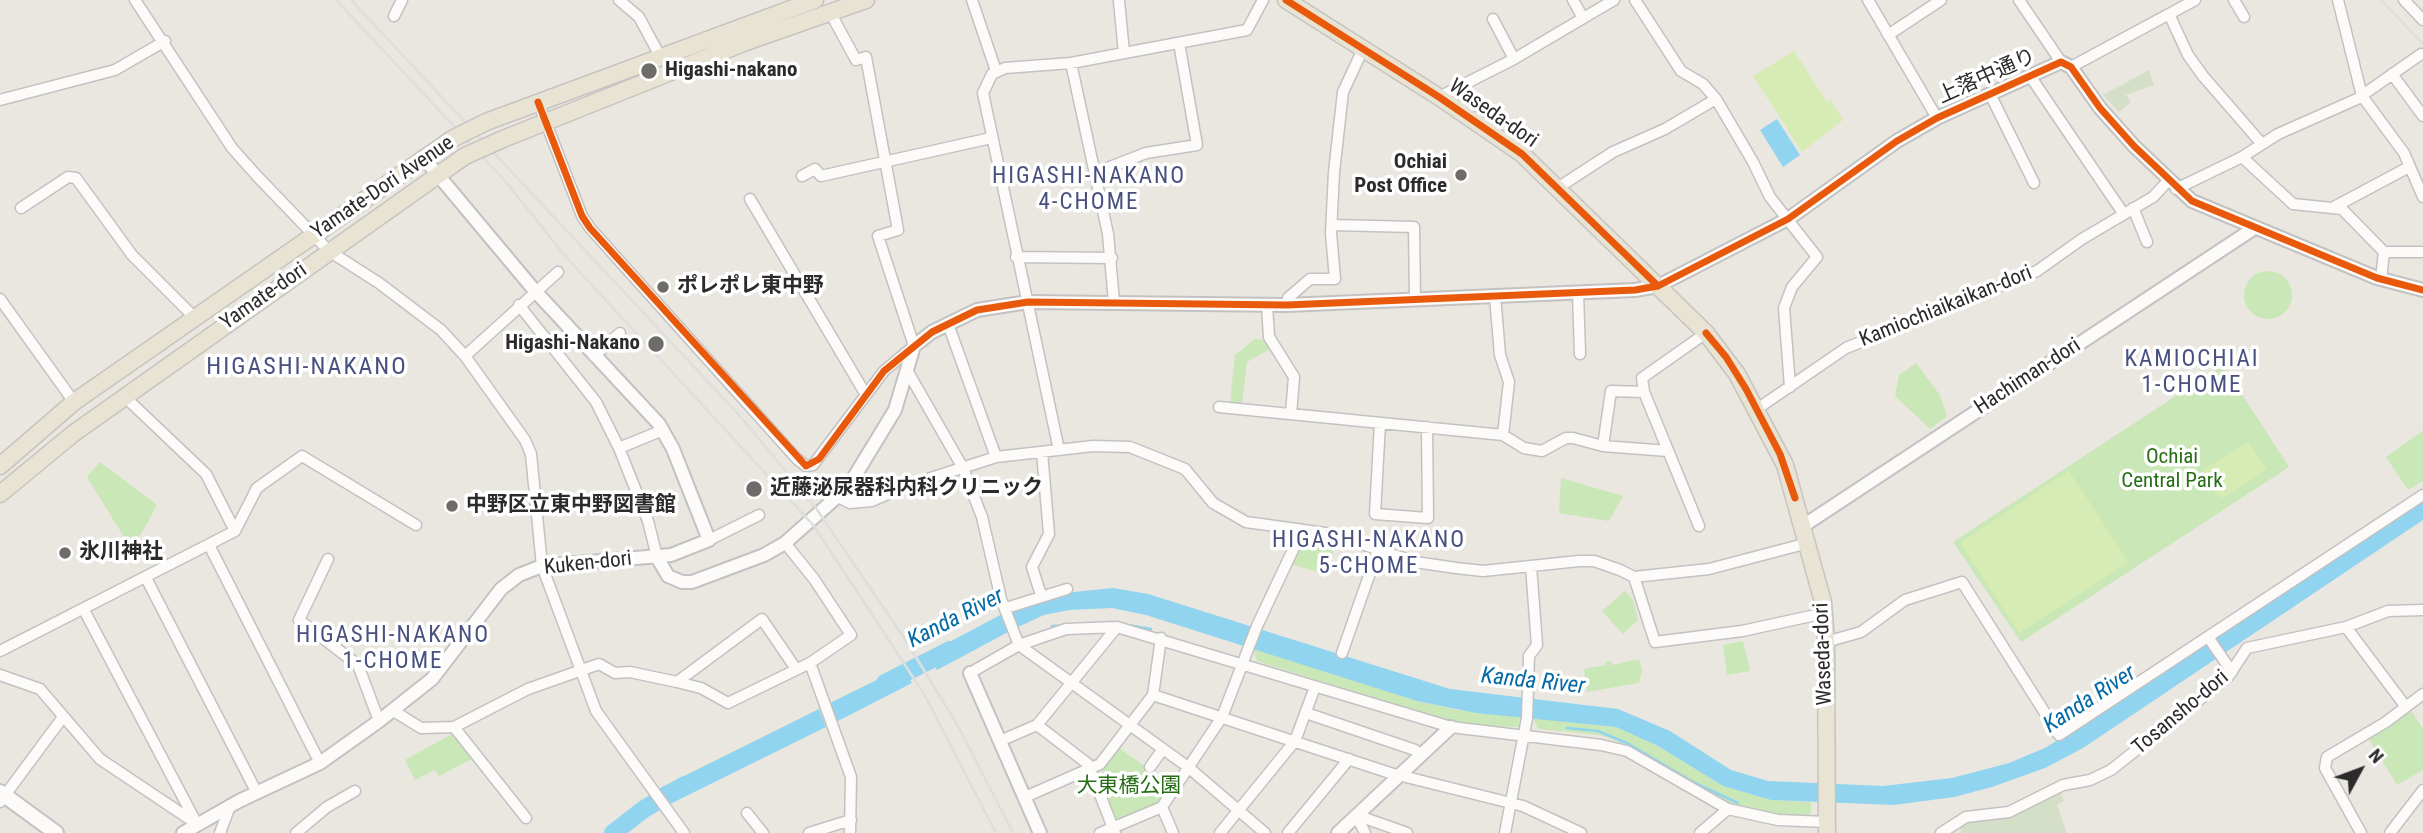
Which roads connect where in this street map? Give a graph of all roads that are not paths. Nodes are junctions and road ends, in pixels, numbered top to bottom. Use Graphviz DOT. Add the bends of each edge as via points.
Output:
graph roads {
  1 [pos="135,0"];
  2 [pos="402,0"];
  3 [pos="619,0"];
  4 [pos="815,0"];
  5 [pos="866,0"];
  6 [pos="972,0"];
  7 [pos="1263,0"];
  8 [pos="1286,0"];
  9 [pos="1573,0"];
  10 [pos="1614,0"];
  11 [pos="1634,0"];
  12 [pos="1868,0"];
  13 [pos="1941,0"];
  14 [pos="2019,0"];
  15 [pos="2195,0"];
  16 [pos="2234,0"];
  17 [pos="2338,0"];
  18 [pos="2404,0"];
  19 [pos="1119,1"];
  20 [pos="831,14"];
  21 [pos="2169,14"];
  22 [pos="394,16"];
  23 [pos="2244,17"];
  24 [pos="1583,18"];
  25 [pos="1493,19"];
  26 [pos="2423,20"];
  27 [pos="1888,35"];
  28 [pos="165,41"];
  29 [pos="1179,43"];
  30 [pos="1363,49"];
  31 [pos="1124,53"];
  32 [pos="2421,54"];
  33 [pos="661,58"];
  34 [pos="1514,59"];
  35 [pos="1071,63"];
  36 [pos="2066,65"];
  37 [pos="996,71"];
  38 [pos="2392,74"];
  39 [pos="2030,76"];
  40 [pos="1990,94"];
  41 [pos="2362,96"];
  42 [pos="1439,97"];
  43 [pos="1716,99"];
  44 [pos="0,100"];
  45 [pos="538,102"];
  46 [pos="2423,116"];
  47 [pos="1937,118"];
  48 [pos="546,122"];
  49 [pos="991,138"];
  50 [pos="2262,144"];
  51 [pos="465,156"];
  52 [pos="2242,156"];
  53 [pos="423,157"];
  54 [pos="885,161"];
  55 [pos="2409,167"];
  56 [pos="1097,172"];
  57 [pos="438,174"];
  58 [pos="802,176"];
  59 [pos="2034,183"];
  60 [pos="2172,185"];
  61 [pos="1559,187"];
  62 [pos="2423,197"];
  63 [pos="750,199"];
  64 [pos="2334,207"];
  65 [pos="21,208"];
  66 [pos="2133,208"];
  67 [pos="2123,213"];
  68 [pos="1788,219"];
  69 [pos="1332,225"];
  70 [pos="2253,229"];
  71 [pos="308,230"];
  72 [pos="2147,242"];
  73 [pos="329,251"];
  74 [pos="2384,252"];
  75 [pos="2423,252"];
  76 [pos="1016,257"];
  77 [pos="1112,258"];
  78 [pos="558,272"];
  79 [pos="2381,279"];
  80 [pos="1658,286"];
  81 [pos="2423,290"];
  82 [pos="535,291"];
  83 [pos="1578,293"];
  84 [pos="1495,296"];
  85 [pos="0,299"];
  86 [pos="1415,299"];
  87 [pos="1028,302"];
  88 [pos="1114,302"];
  89 [pos="519,305"];
  90 [pos="1267,305"];
  91 [pos="1287,305"];
  92 [pos="194,318"];
  93 [pos="948,324"];
  94 [pos="620,333"];
  95 [pos="1706,334"];
  96 [pos="914,346"];
  97 [pos="1580,354"];
  98 [pos="465,356"];
  99 [pos="594,356"];
  100 [pos="908,372"];
  101 [pos="1790,387"];
  102 [pos="1644,392"];
  103 [pos="866,395"];
  104 [pos="125,397"];
  105 [pos="74,402"];
  106 [pos="1219,407"];
  107 [pos="1757,409"];
  108 [pos="1291,414"];
  109 [pos="1380,423"];
  110 [pos="1427,427"];
  111 [pos="663,430"];
  112 [pos="1503,435"];
  113 [pos="1603,446"];
  114 [pos="619,448"];
  115 [pos="1059,450"];
  116 [pos="1668,451"];
  117 [pos="1042,452"];
  118 [pos="996,457"];
  119 [pos="0,466"];
  120 [pos="963,468"];
  121 [pos="0,494"];
  122 [pos="2423,495"];
  123 [pos="838,497"];
  124 [pos="759,515"];
  125 [pos="416,525"];
  126 [pos="1699,526"];
  127 [pos="1803,526"];
  128 [pos="1299,529"];
  129 [pos="236,531"];
  130 [pos="709,540"];
  131 [pos="785,543"];
  132 [pos="1808,543"];
  133 [pos="209,545"];
  134 [pos="1378,550"];
  135 [pos="657,557"];
  136 [pos="328,559"];
  137 [pos="542,566"];
  138 [pos="1531,566"];
  139 [pos="146,578"];
  140 [pos="1634,578"];
  141 [pos="1067,589"];
  142 [pos="1041,595"];
  143 [pos="1007,609"];
  144 [pos="84,610"];
  145 [pos="2423,610"];
  146 [pos="1825,613"];
  147 [pos="1117,627"];
  148 [pos="2346,627"];
  149 [pos="1161,638"];
  150 [pos="2210,639"];
  151 [pos="1826,642"];
  152 [pos="1019,645"];
  153 [pos="0,651"];
  154 [pos="1342,653"];
  155 [pos="810,663"];
  156 [pos="1242,664"];
  157 [pos="580,668"];
  158 [pos="796,669"];
  159 [pos="2232,672"];
  160 [pos="970,673"];
  161 [pos="0,675"];
  162 [pos="677,682"];
  163 [pos="1072,683"];
  164 [pos="1315,687"];
  165 [pos="2423,694"];
  166 [pos="1153,695"];
  167 [pos="2406,707"];
  168 [pos="392,710"];
  169 [pos="1306,713"];
  170 [pos="63,716"];
  171 [pos="1222,717"];
  172 [pos="379,721"];
  173 [pos="1037,725"];
  174 [pos="1130,725"];
  175 [pos="454,727"];
  176 [pos="1451,727"];
  177 [pos="1524,735"];
  178 [pos="1000,741"];
  179 [pos="1295,741"];
  180 [pos="1163,749"];
  181 [pos="1420,755"];
  182 [pos="1349,760"];
  183 [pos="320,763"];
  184 [pos="1150,767"];
  185 [pos="1188,767"];
  186 [pos="1091,769"];
  187 [pos="1399,775"];
  188 [pos="355,790"];
  189 [pos="2423,790"];
  190 [pos="257,793"];
  191 [pos="2,797"];
  192 [pos="1025,797"];
  193 [pos="1510,804"];
  194 [pos="230,806"];
  195 [pos="1162,807"];
  196 [pos="1728,809"];
  197 [pos="1238,810"];
  198 [pos="747,813"];
  199 [pos="1356,815"];
  200 [pos="526,818"];
  201 [pos="851,820"];
  202 [pos="197,824"];
  203 [pos="1827,828"];
  204 [pos="1114,830"];
  205 [pos="222,832"];
  206 [pos="56,833"];
  207 [pos="183,833"];
  208 [pos="296,833"];
  209 [pos="684,833"];
  210 [pos="763,833"];
  211 [pos="809,833"];
  212 [pos="850,833"];
  213 [pos="1040,833"];
  214 [pos="1100,833"];
  215 [pos="1173,833"];
  216 [pos="1220,833"];
  217 [pos="1265,833"];
  218 [pos="1288,833"];
  219 [pos="1338,833"];
  220 [pos="1366,833"];
  221 [pos="1407,833"];
  222 [pos="1505,833"];
  223 [pos="1581,833"];
  224 [pos="1699,833"];
  225 [pos="1941,833"];
  226 [pos="2361,833"];
  227 [pos="2390,833"];
  1 -- 28 [label="street"];
  2 -- 22 [label="street"];
  3 -- 33 [label="street" via="639,16"];
  4 -- 33 [label="main road, Yamate-Dori Avenue"];
  5 -- 20 [label="main road, Yamate-Dori Avenue"];
  6 -- 37 [label="street"];
  7 -- 29 [label="street" via="1247,30"];
  8 -- 30 [label="main road, Waseda-dori"];
  9 -- 24 [label="street"];
  10 -- 24 [label="street"];
  11 -- 43 [label="street" via="1681,71 1703,84"];
  12 -- 27 [label="street"];
  13 -- 27 [label="street"];
  14 -- 36 [label="street"];
  15 -- 21 [label="street"];
  16 -- 23 [label="street"];
  17 -- 41 [label="street"];
  18 -- 26 [label="street"];
  19 -- 31 [label="street"];
  20 -- 48 [label="main road, Yamate-Dori Avenue" via="746,42"];
  20 -- 54 [label="street" via="856,60 866,57"];
  21 -- 36 [label="street"];
  21 -- 50 [label="street" via="2197,67"];
  24 -- 34 [label="street"];
  25 -- 34 [label="street"];
  27 -- 47 [label="street"];
  28 -- 44 [label="street" via="115,70"];
  28 -- 71 [label="street" via="232,148"];
  29 -- 31 [label="street"];
  29 -- 56 [label="street" via="1197,145 1146,153"];
  30 -- 42 [label="main road, Waseda-dori"];
  30 -- 69 [label="street" via="1343,92"];
  31 -- 35 [label="street"];
  32 -- 38 [label="street, Kamiochiaikaikan-dori"];
  33 -- 45 [label="main road, Yamate-Dori Avenue"];
  34 -- 42 [label="street"];
  35 -- 37 [label="street"];
  35 -- 56 [label="street"];
  36 -- 39 [label="street, 上落中通り"];
  36 -- 60 [label="street, 上落中通り"];
  37 -- 49 [label="street" via="983,93"];
  38 -- 41 [label="street, Kamiochiaikaikan-dori"];
  38 -- 46 [label="street"];
  39 -- 40 [label="street, 上落中通り"];
  39 -- 67 [label="street"];
  40 -- 47 [label="street, 上落中通り"];
  40 -- 59 [label="street"];
  41 -- 50 [label="street, Kamiochiaikaikan-dori"];
  41 -- 55 [label="street" via="2396,141"];
  42 -- 61 [label="main road, Waseda-dori" via="1503,139"];
  43 -- 61 [label="street" via="1613,152"];
  43 -- 68 [label="street" via="1770,197"];
  45 -- 48 [label="street"];
  45 -- 53 [label="main road, Yamate-Dori Avenue, bridge" via="486,122"];
  47 -- 68 [label="street, 上落中通り"];
  48 -- 51 [label="main road, Yamate-Dori Avenue, bridge"];
  48 -- 103 [label="street" via="590,228 797,459 813,465"];
  49 -- 54 [label="street"];
  49 -- 76 [label="street"];
  50 -- 52 [label="street, Kamiochiaikaikan-dori"];
  51 -- 57 [label="main road, Yamate-dori"];
  52 -- 60 [label="street, Kamiochiaikaikan-dori"];
  52 -- 64 [label="street" via="2293,204"];
  53 -- 57 [label="street"];
  53 -- 71 [label="main road, Yamate-Dori Avenue"];
  54 -- 58 [label="street" via="821,176 815,169"];
  54 -- 96 [label="street" via="898,230 878,236"];
  55 -- 62 [label="street"];
  55 -- 64 [label="street"];
  56 -- 77 [label="street"];
  57 -- 73 [label="main road, Yamate-dori"];
  57 -- 82 [label="street"];
  60 -- 66 [label="street, Kamiochiaikaikan-dori"];
  60 -- 70 [label="street, 上落中通り" via="2211,211"];
  61 -- 80 [label="main road, Waseda-dori"];
  63 -- 103 [label="street"];
  64 -- 74 [label="street" via="2342,209"];
  65 -- 92 [label="street" via="68,177 76,178 132,255"];
  66 -- 67 [label="street, Kamiochiaikaikan-dori"];
  66 -- 72 [label="street"];
  67 -- 101 [label="street, Kamiochiaikaikan-dori" via="2037,271 1846,348"];
  68 -- 80 [label="street, 上落中通り"];
  68 -- 101 [label="street" via="1817,257 1786,297"];
  69 -- 86 [label="street" via="1415,227"];
  69 -- 91 [label="street" via="1335,279 1310,279 1288,298"];
  70 -- 79 [label="street, 上落中通り"];
  70 -- 127 [label="street, Hachiman-dori"];
  71 -- 73 [label="street"];
  71 -- 92 [label="main road, Yamate-Dori Avenue"];
  73 -- 98 [label="street" via="422,315"];
  73 -- 104 [label="main road, Yamate-dori"];
  74 -- 75 [label="street"];
  74 -- 79 [label="street"];
  76 -- 77 [label="street"];
  76 -- 87 [label="street"];
  77 -- 88 [label="street"];
  78 -- 82 [label="street"];
  79 -- 81 [label="street, 上落中通り"];
  80 -- 83 [label="street"];
  80 -- 95 [label="main road, Waseda-dori"];
  82 -- 89 [label="street"];
  82 -- 99 [label="street"];
  83 -- 84 [label="street"];
  83 -- 97 [label="street"];
  84 -- 86 [label="street"];
  84 -- 112 [label="street" via="1500,355 1509,382"];
  85 -- 105 [label="street"];
  86 -- 91 [label="street"];
  87 -- 88 [label="street"];
  87 -- 93 [label="street" via="977,310"];
  87 -- 115 [label="street"];
  88 -- 90 [label="street"];
  89 -- 98 [label="street"];
  89 -- 114 [label="street" via="596,402"];
  90 -- 91 [label="street"];
  90 -- 108 [label="street" via="1269,337 1294,377"];
  92 -- 105 [label="main road, Yamate-Dori Avenue"];
  93 -- 96 [label="street"];
  93 -- 118 [label="street"];
  94 -- 99 [label="street"];
  95 -- 102 [label="street" via="1645,374"];
  95 -- 107 [label="main road, Waseda-dori" via="1737,373"];
  96 -- 100 [label="street, Kuken-dori"];
  96 -- 103 [label="street"];
  98 -- 137 [label="street" via="528,446"];
  99 -- 111 [label="street"];
  100 -- 120 [label="street"];
  100 -- 123 [label="street, Kuken-dori" via="891,417"];
  101 -- 107 [label="street, Kamiochiaikaikan-dori"];
  102 -- 113 [label="street" via="1611,391"];
  102 -- 116 [label="street"];
  104 -- 121 [label="main road, Yamate-dori"];
  104 -- 129 [label="street" via="206,474"];
  105 -- 119 [label="main road, Yamate-Dori Avenue"];
  106 -- 108 [label="street"];
  107 -- 127 [label="main road, Waseda-dori" via="1785,465"];
  108 -- 109 [label="street"];
  109 -- 110 [label="street"];
  109 -- 110 [label="street" via="1375,514 1428,518"];
  110 -- 112 [label="street"];
  111 -- 114 [label="street"];
  111 -- 130 [label="street"];
  112 -- 113 [label="street" via="1524,448 1542,451 1566,438"];
  113 -- 116 [label="street"];
  114 -- 135 [label="street"];
  115 -- 117 [label="street"];
  115 -- 128 [label="street" via="1093,446 1140,450 1185,469 1213,503 1246,522"];
  116 -- 126 [label="street"];
  117 -- 118 [label="street"];
  117 -- 142 [label="street" via="1049,534 1032,567"];
  118 -- 120 [label="street"];
  120 -- 123 [label="street" via="872,501 850,503"];
  120 -- 143 [label="street" via="982,517"];
  122 -- 150 [label="street"];
  123 -- 131 [label="street, Kuken-dori"];
  124 -- 130 [label="street"];
  125 -- 129 [label="street" via="302,456 257,488"];
  127 -- 132 [label="main road, Waseda-dori"];
  128 -- 134 [label="street" via="1332,534"];
  128 -- 156 [label="street"];
  129 -- 133 [label="street"];
  130 -- 135 [label="street"];
  131 -- 135 [label="street, Kuken-dori" via="692,582 668,576"];
  131 -- 155 [label="street" via="851,635"];
  132 -- 140 [label="street" via="1709,569"];
  132 -- 146 [label="main road, Waseda-dori"];
  133 -- 139 [label="street"];
  133 -- 183 [label="street"];
  134 -- 138 [label="street" via="1415,562 1483,571"];
  134 -- 154 [label="street"];
  135 -- 137 [label="street, Kuken-dori"];
  136 -- 172 [label="street" via="299,620 358,665"];
  137 -- 157 [label="street"];
  137 -- 168 [label="street, Kuken-dori" via="501,589 443,666"];
  138 -- 140 [label="street" via="1594,561"];
  138 -- 177 [label="street" via="1537,645 1529,656"];
  139 -- 144 [label="street"];
  139 -- 190 [label="street"];
  140 -- 146 [label="street" via="1654,642 1741,631"];
  141 -- 142 [label="street"];
  142 -- 143 [label="street"];
  143 -- 152 [label="street"];
  144 -- 153 [label="street"];
  144 -- 202 [label="street"];
  145 -- 148 [label="street, Tosansho-dori" via="2388,611"];
  146 -- 151 [label="main road, Waseda-dori"];
  147 -- 149 [label="street"];
  147 -- 152 [label="street" via="1066,629"];
  147 -- 163 [label="street"];
  148 -- 159 [label="street, Tosansho-dori" via="2247,648"];
  148 -- 167 [label="street"];
  149 -- 156 [label="street"];
  149 -- 166 [label="street"];
  150 -- 151 [label="street" via="2059,735 1962,582 1905,600 1861,632"];
  150 -- 159 [label="street"];
  151 -- 203 [label="main road, Waseda-dori"];
  152 -- 160 [label="street"];
  152 -- 163 [label="street"];
  155 -- 158 [label="street"];
  155 -- 201 [label="street" via="851,777"];
  156 -- 164 [label="street"];
  156 -- 171 [label="street"];
  157 -- 162 [label="street" via="599,664 615,673"];
  157 -- 175 [label="street"];
  157 -- 209 [label="street" via="596,711"];
  158 -- 162 [label="street" via="729,703"];
  158 -- 162 [label="street" via="762,619"];
  159 -- 225 [label="street, Tosansho-dori" via="2173,724 2102,776 2063,785 2009,812 1966,817"];
  160 -- 178 [label="street"];
  161 -- 170 [label="street" via="40,689"];
  163 -- 173 [label="street"];
  163 -- 174 [label="street"];
  164 -- 169 [label="street"];
  164 -- 176 [label="street"];
  165 -- 167 [label="street"];
  166 -- 171 [label="street"];
  166 -- 174 [label="street"];
  167 -- 226 [label="street" via="2332,753 2325,762"];
  168 -- 172 [label="street, Kuken-dori"];
  168 -- 175 [label="street" via="421,728"];
  169 -- 179 [label="street"];
  169 -- 181 [label="street"];
  170 -- 191 [label="street"];
  170 -- 202 [label="street" via="100,759"];
  171 -- 179 [label="street"];
  171 -- 185 [label="street"];
  172 -- 183 [label="street, Kuken-dori"];
  173 -- 178 [label="street"];
  173 -- 186 [label="street"];
  174 -- 180 [label="street"];
  174 -- 186 [label="street"];
  175 -- 200 [label="street"];
  176 -- 177 [label="street"];
  176 -- 181 [label="street"];
  177 -- 193 [label="street"];
  177 -- 196 [label="street" via="1628,751"];
  178 -- 192 [label="street"];
  179 -- 182 [label="street"];
  179 -- 197 [label="street"];
  180 -- 184 [label="street"];
  180 -- 185 [label="street"];
  181 -- 187 [label="street"];
  182 -- 187 [label="street"];
  182 -- 218 [label="street"];
  183 -- 190 [label="street, Kuken-dori"];
  185 -- 195 [label="street"];
  185 -- 197 [label="street"];
  186 -- 192 [label="street"];
  186 -- 204 [label="street"];
  187 -- 193 [label="street"];
  187 -- 199 [label="street"];
  188 -- 208 [label="street"];
  189 -- 227 [label="street"];
  190 -- 194 [label="street, Kuken-dori"];
  191 -- 206 [label="main road"];
  192 -- 213 [label="street"];
  193 -- 222 [label="street"];
  193 -- 223 [label="street"];
  194 -- 202 [label="street, Kuken-dori"];
  194 -- 205 [label="street"];
  195 -- 204 [label="street"];
  195 -- 215 [label="street"];
  196 -- 203 [label="street"];
  196 -- 224 [label="street"];
  197 -- 216 [label="street"];
  197 -- 217 [label="street"];
  198 -- 210 [label="street"];
  199 -- 219 [label="street"];
  199 -- 220 [label="street"];
  199 -- 221 [label="street"];
  201 -- 211 [label="street"];
  201 -- 212 [label="street"];
  202 -- 207 [label="street, Kuken-dori"];
  204 -- 214 [label="street"];
}
